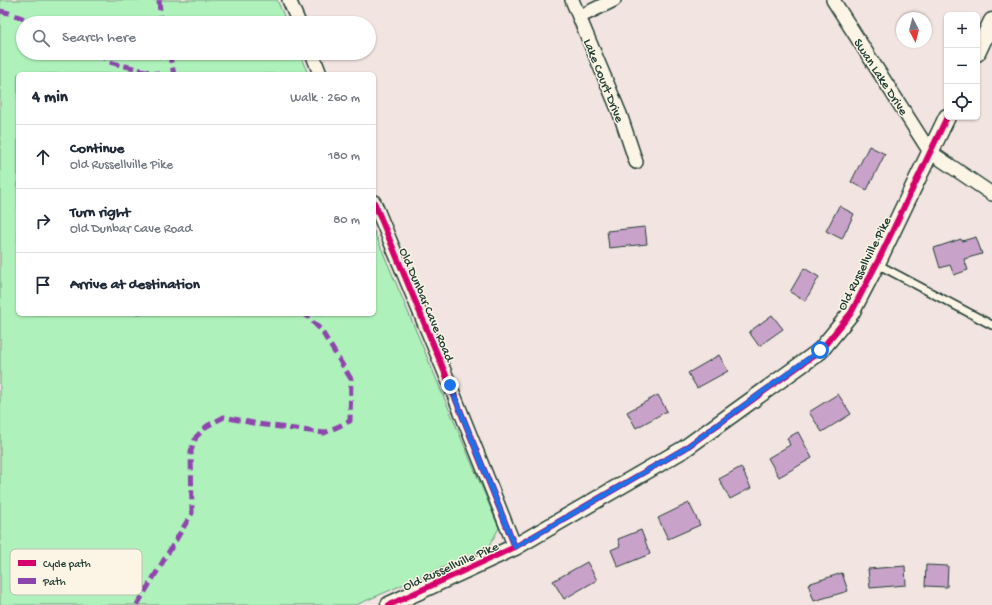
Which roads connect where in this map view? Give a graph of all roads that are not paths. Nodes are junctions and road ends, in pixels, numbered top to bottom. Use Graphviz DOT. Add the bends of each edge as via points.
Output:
graph roads {
  1 [pos="290,0"];
  2 [pos="572,0"];
  3 [pos="614,0"];
  4 [pos="833,0"];
  5 [pos="296,16"];
  6 [pos="579,17"];
  7 [pos="992,21"];
  8 [pos="979,48"];
  9 [pos="315,60"];
  10 [pos="319,72"];
  11 [pos="946,120"];
  12 [pos="930,152"];
  13 [pos="636,162"];
  14 [pos="992,194"];
  15 [pos="376,207"];
  16 [pos="877,264"];
  17 [pos="992,325"];
  18 [pos="515,547"];
  19 [pos="388,605"];
  1 -- 5 [label="street"];
  2 -- 6 [label="street, Lake Court Drive"];
  3 -- 6 [label="street"];
  4 -- 12 [label="street, Swan Lake Drive"];
  6 -- 13 [label="street, Lake Court Drive" via="620,114"];
  7 -- 8 [label="street"];
  9 -- 10 [label="street"];
  11 -- 12 [label="street, Old Russellville Pike"];
  12 -- 14 [label="street"];
  12 -- 16 [label="street, Old Russellville Pike"];
  15 -- 18 [label="street, Old Dunbar Cave Road"];
  16 -- 17 [label="lane"];
  16 -- 18 [label="street, Old Russellville Pike" via="851,314 820,350 684,449"];
  18 -- 19 [label="street, Old Russellville Pike"];
}
